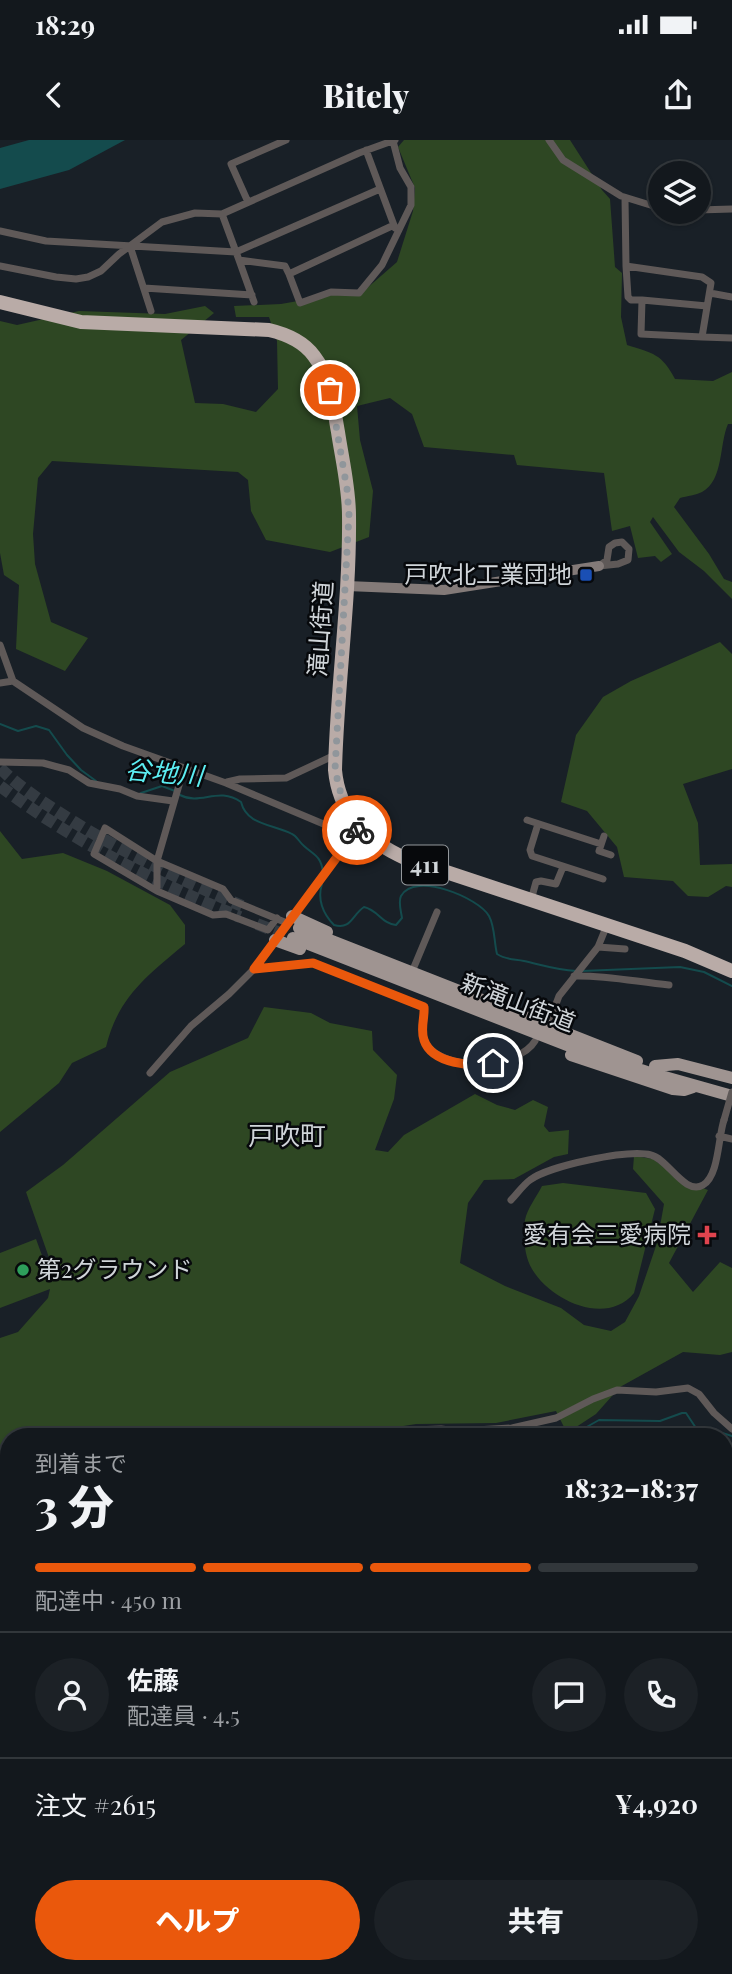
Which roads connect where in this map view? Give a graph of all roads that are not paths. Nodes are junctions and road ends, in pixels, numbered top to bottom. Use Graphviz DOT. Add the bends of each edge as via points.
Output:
graph roads {
  1 [pos="286,140"];
  2 [pos="549,140"];
  3 [pos="394,141"];
  4 [pos="366,150"];
  5 [pos="380,189"];
  6 [pos="625,198"];
  7 [pos="248,202"];
  8 [pos="648,205"];
  9 [pos="732,209"];
  10 [pos="711,210"];
  11 [pos="222,214"];
  12 [pos="394,225"];
  13 [pos="0,231"];
  14 [pos="397,234"];
  15 [pos="130,246"];
  16 [pos="238,256"];
  17 [pos="0,266"];
  18 [pos="626,266"];
  19 [pos="289,275"];
  20 [pos="144,288"];
  21 [pos="710,292"];
  22 [pos="732,297"];
  23 [pos="642,300"];
  24 [pos="0,302"];
  25 [pos="707,306"];
  26 [pos="150,311"];
  27 [pos="702,337"];
  28 [pos="732,338"];
  29 [pos="599,566"];
  30 [pos="346,586"];
  31 [pos="0,645"];
  32 [pos="0,668"];
  33 [pos="12,677"];
  34 [pos="0,683"];
  35 [pos="336,754"];
  36 [pos="0,762"];
  37 [pos="184,768"];
  38 [pos="226,783"];
  39 [pos="173,801"];
  40 [pos="527,820"];
  41 [pos="538,824"];
  42 [pos="356,832"];
  43 [pos="611,855"];
  44 [pos="157,861"];
  45 [pos="563,867"];
  46 [pos="603,879"];
  47 [pos="157,891"];
  48 [pos="531,901"];
  49 [pos="437,912"];
  50 [pos="277,918"];
  51 [pos="607,925"];
  52 [pos="293,926"];
  53 [pos="275,940"];
  54 [pos="598,947"];
  55 [pos="625,949"];
  56 [pos="414,967"];
  57 [pos="254,969"];
  58 [pos="732,971"];
  59 [pos="575,975"];
  60 [pos="669,985"];
  61 [pos="425,1002"];
  62 [pos="550,1020"];
  63 [pos="535,1041"];
  64 [pos="602,1048"];
  65 [pos="655,1066"];
  66 [pos="150,1073"];
  67 [pos="732,1078"];
  68 [pos="697,1086"];
  69 [pos="732,1092"];
  70 [pos="719,1136"];
  71 [pos="732,1139"];
  72 [pos="512,1200"];
  73 [pos="506,1428"];
  74 [pos="731,1428"];
  1 -- 7 [label="street" via="231,164"];
  2 -- 6 [label="street" via="563,160"];
  3 -- 4 [label="street"];
  3 -- 14 [label="street" via="400,168 411,187 411,205"];
  4 -- 5 [label="street"];
  4 -- 7 [label="street"];
  5 -- 12 [label="street"];
  5 -- 16 [label="street"];
  6 -- 8 [label="street"];
  6 -- 18 [label="street"];
  7 -- 11 [label="street"];
  9 -- 10 [label="street"];
  11 -- 15 [label="street" via="184,215 162,222"];
  11 -- 16 [label="street"];
  12 -- 14 [label="street"];
  12 -- 19 [label="street"];
  13 -- 15 [label="street" via="46,241"];
  14 -- 19 [label="street" via="382,265 359,293 331,292 300,303"];
  15 -- 16 [label="street"];
  15 -- 17 [label="street" via="101,271 76,279"];
  15 -- 20 [label="street"];
  16 -- 19 [label="street" via="285,266"];
  16 -- 20 [label="street" via="253,298"];
  18 -- 21 [label="street" via="702,277 711,283"];
  18 -- 23 [label="street" via="628,297"];
  20 -- 26 [label="street"];
  21 -- 22 [label="street"];
  21 -- 25 [label="street"];
  23 -- 25 [label="street"];
  23 -- 27 [label="street" via="641,334"];
  24 -- 30 [label="highway, 滝山街道 / 411" via="81,322 262,329 305,347 322,369 334,412 349,515"];
  25 -- 27 [label="street"];
  27 -- 28 [label="street"];
  29 -- 29 [label="street" via="607,560 612,544 627,546 630,554 625,562"];
  29 -- 30 [label="street" via="444,590"];
  30 -- 35 [label="highway, 滝山街道 / 411"];
  31 -- 33 [label="street"];
  32 -- 33 [label="street"];
  33 -- 34 [label="street"];
  33 -- 37 [label="street" via="83,729"];
  35 -- 38 [label="street" via="286,778"];
  35 -- 42 [label="highway, 滝山街道 / 411" via="339,792"];
  36 -- 39 [label="street" via="43,763 69,770 89,783"];
  37 -- 38 [label="street"];
  37 -- 39 [label="street"];
  38 -- 42 [label="street"];
  39 -- 44 [label="street"];
  40 -- 41 [label="street"];
  41 -- 43 [label="street" via="602,840 599,851"];
  41 -- 45 [label="street" via="530,855"];
  42 -- 48 [label="highway, 滝山街道 / 411" via="407,859"];
  42 -- 52 [label="street"];
  44 -- 47 [label="street"];
  44 -- 47 [label="street" via="104,828 94,854"];
  44 -- 50 [label="street"];
  45 -- 46 [label="street"];
  45 -- 48 [label="street" via="556,884 537,882"];
  47 -- 50 [label="street" via="213,915 226,914 268,930"];
  48 -- 51 [label="highway, 滝山街道 / 411"];
  49 -- 56 [label="street"];
  50 -- 52 [label="street"];
  51 -- 54 [label="street"];
  51 -- 58 [label="highway, 滝山街道 / 411"];
  52 -- 53 [label="street"];
  52 -- 56 [label="main road"];
  52 -- 64 [label="main road, 新滝山街道"];
  52 -- 68 [label="main road, 新滝山街道" via="576,1049"];
  53 -- 57 [label="street"];
  53 -- 61 [label="main road"];
  54 -- 55 [label="street"];
  54 -- 59 [label="street"];
  56 -- 62 [label="main road"];
  57 -- 61 [label="street" via="313,963"];
  57 -- 66 [label="street" via="191,1026"];
  59 -- 60 [label="street"];
  59 -- 62 [label="street" via="559,996"];
  61 -- 63 [label="main road"];
  61 -- 63 [label="street" via="425,1042 452,1062 493,1063 531,1049"];
  62 -- 64 [label="main road" via="585,1034"];
  63 -- 68 [label="main road" via="673,1089"];
  64 -- 65 [label="main road, 新滝山街道"];
  65 -- 67 [label="main road" via="674,1063"];
  65 -- 69 [label="main road, 新滝山街道"];
  68 -- 69 [label="main road, 新滝山街道"];
  69 -- 70 [label="street, bridge"];
  70 -- 71 [label="street"];
  70 -- 72 [label="street" via="713,1176 698,1187 683,1183 669,1165 652,1155 634,1153 551,1170 530,1180"];
  73 -- 74 [label="street" via="556,1418 617,1390 688,1388"];
}
